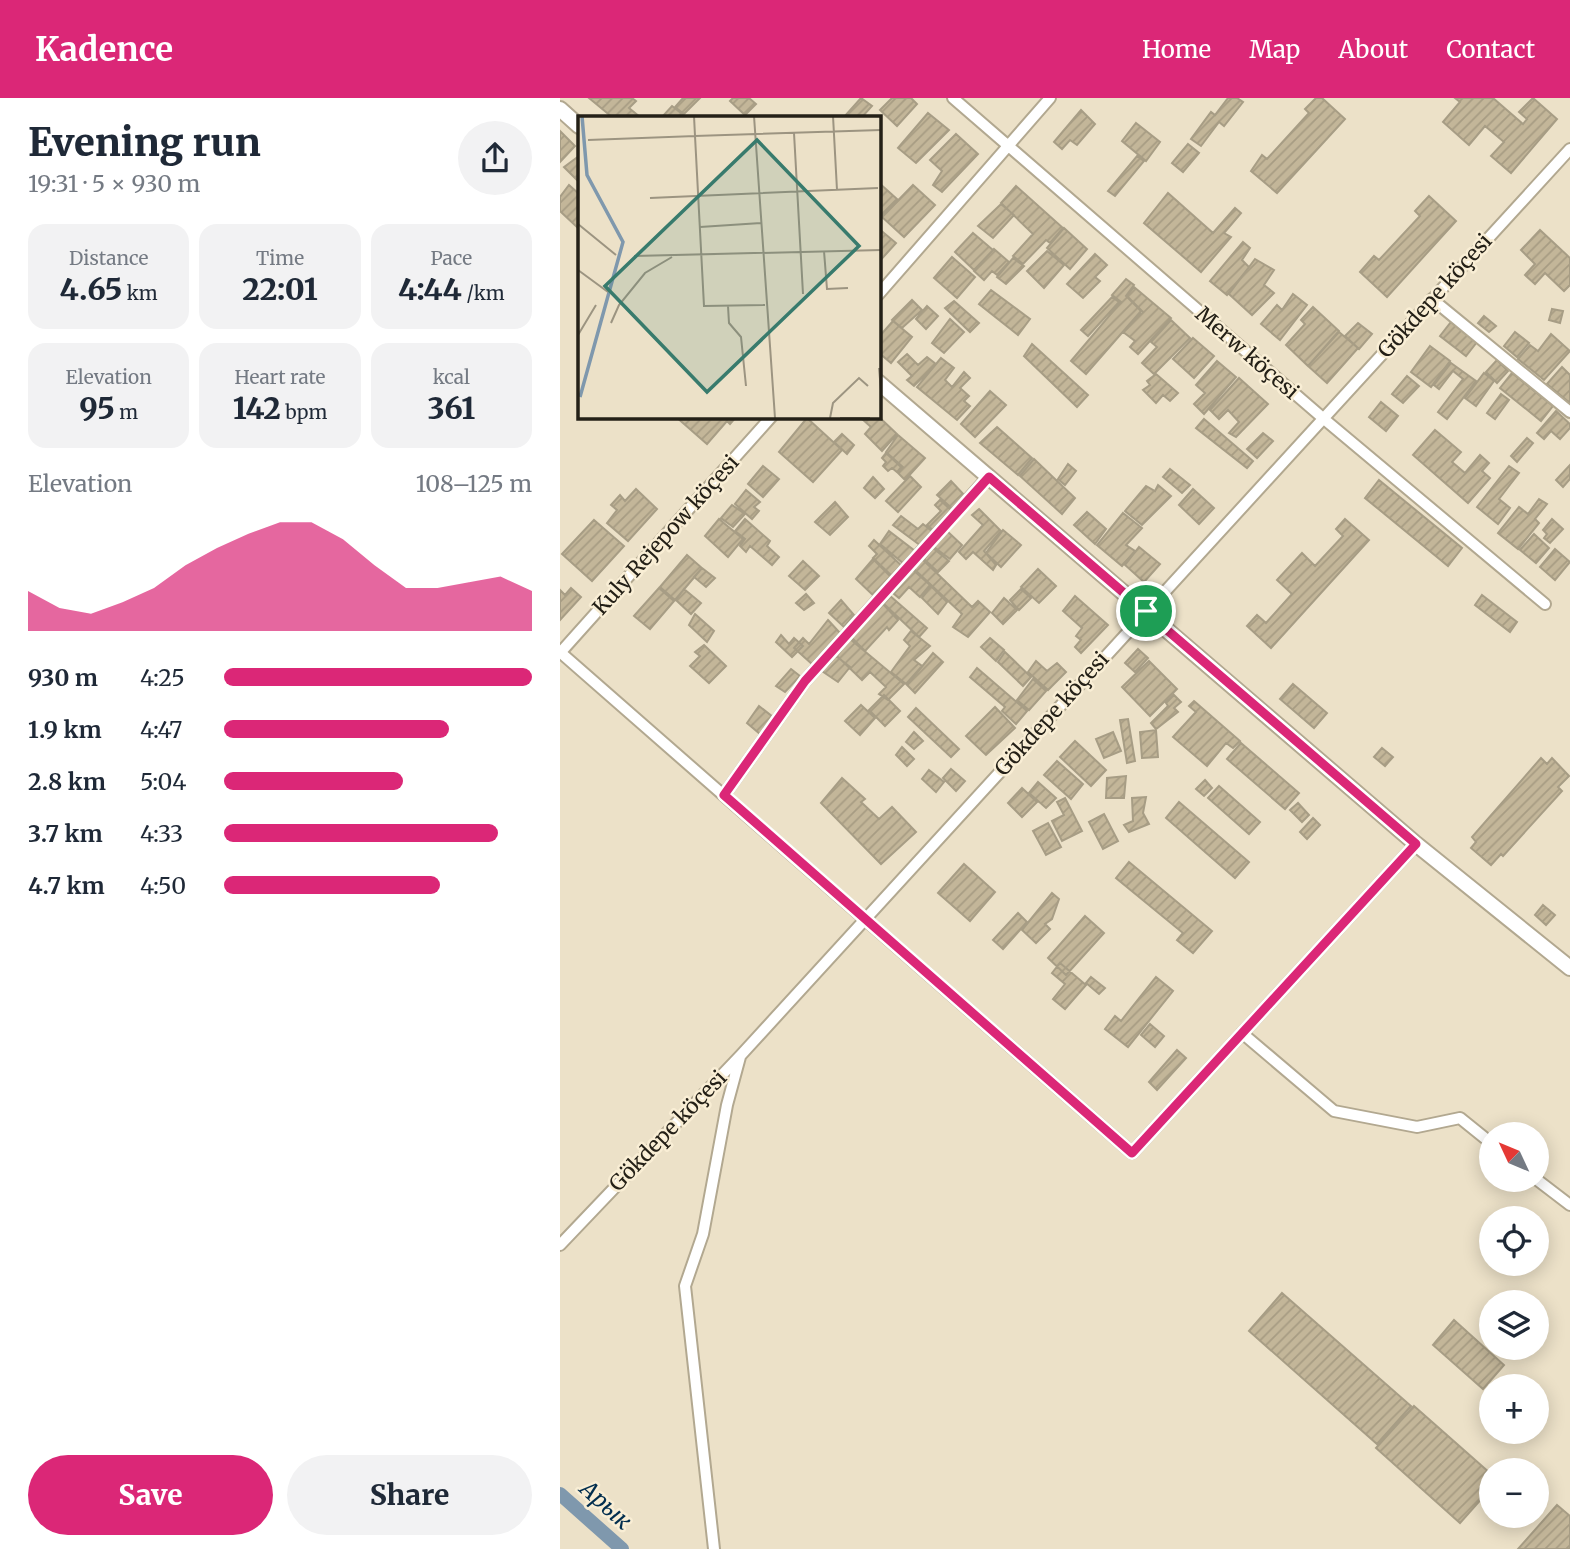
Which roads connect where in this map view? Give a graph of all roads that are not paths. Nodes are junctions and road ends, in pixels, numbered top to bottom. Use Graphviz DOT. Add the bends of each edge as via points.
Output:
graph roads {
  1 [pos="953,98"];
  2 [pos="1049,98"];
  3 [pos="560,109"];
  4 [pos="578,125"];
  5 [pos="1007,145"];
  6 [pos="1570,149"];
  7 [pos="880,293"];
  8 [pos="1432,299"];
  9 [pos="880,384"];
  10 [pos="1570,412"];
  11 [pos="770,418"];
  12 [pos="1324,419"];
  13 [pos="989,477"];
  14 [pos="1545,604"];
  15 [pos="1146,611"];
  16 [pos="560,653"];
  17 [pos="724,795"];
  18 [pos="1416,844"];
  19 [pos="865,919"];
  20 [pos="1570,968"];
  21 [pos="1242,1033"];
  22 [pos="741,1055"];
  23 [pos="1479,1133"];
  24 [pos="1549,1189"];
  25 [pos="1570,1205"];
  26 [pos="560,1245"];
  27 [pos="714,1549"];
  1 -- 5 [label="street, Merw köçesi"];
  2 -- 5 [label="street"];
  3 -- 4 [label="street"];
  5 -- 7 [label="street"];
  5 -- 12 [label="street, Merw köçesi"];
  6 -- 8 [label="street, Gökdepe köçesi"];
  8 -- 10 [label="street"];
  8 -- 12 [label="street, Gökdepe köçesi"];
  9 -- 13 [label="street"];
  11 -- 16 [label="street, Kuly Rejepow köçesi"];
  12 -- 14 [label="street, Merw köçesi"];
  12 -- 15 [label="street, Gökdepe köçesi"];
  13 -- 15 [label="street"];
  13 -- 17 [label="street" via="805,681"];
  15 -- 18 [label="street"];
  15 -- 19 [label="street, Gökdepe köçesi"];
  16 -- 17 [label="street"];
  17 -- 19 [label="street"];
  18 -- 20 [label="street"];
  18 -- 21 [label="street"];
  19 -- 21 [label="street" via="1132,1153"];
  19 -- 22 [label="street, Gökdepe köçesi"];
  21 -- 23 [label="street" via="1334,1111 1418,1127 1460,1118"];
  22 -- 26 [label="street, Gökdepe köçesi"];
  22 -- 27 [label="street" via="727,1105 704,1234 685,1286"];
  24 -- 25 [label="street"];
}
